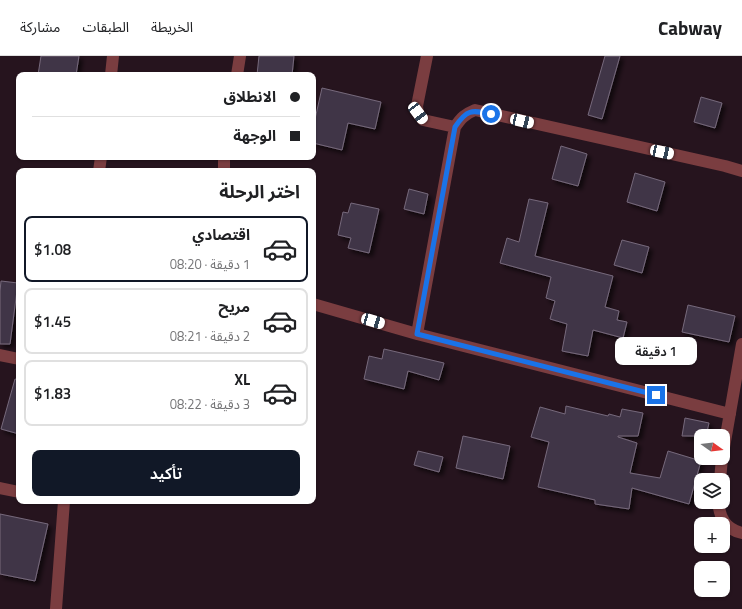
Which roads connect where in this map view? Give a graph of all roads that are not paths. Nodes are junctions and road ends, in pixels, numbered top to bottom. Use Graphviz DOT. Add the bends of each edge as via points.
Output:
graph roads {
  1 [pos="113,56"];
  2 [pos="240,56"];
  3 [pos="427,56"];
  4 [pos="111,72"];
  5 [pos="237,72"];
  6 [pos="455,127"];
  7 [pos="742,171"];
  8 [pos="316,305"];
  9 [pos="417,334"];
  10 [pos="742,344"];
  11 [pos="0,355"];
  12 [pos="16,358"];
  13 [pos="730,414"];
  14 [pos="727,429"];
  15 [pos="0,488"];
  16 [pos="16,491"];
  17 [pos="62,504"];
  18 [pos="719,509"];
  19 [pos="742,533"];
  20 [pos="56,609"];
  1 -- 4 [label="street"];
  2 -- 5 [label="street"];
  3 -- 6 [label="street" via="417,106 418,113 423,120"];
  6 -- 7 [label="street" via="461,117 475,110"];
  6 -- 9 [label="street"];
  8 -- 9 [label="street"];
  9 -- 13 [label="street"];
  10 -- 13 [label="street"];
  11 -- 12 [label="street"];
  13 -- 14 [label="street"];
  15 -- 16 [label="street"];
  17 -- 20 [label="street"];
  18 -- 19 [label="street" via="724,522 733,531"];
}
